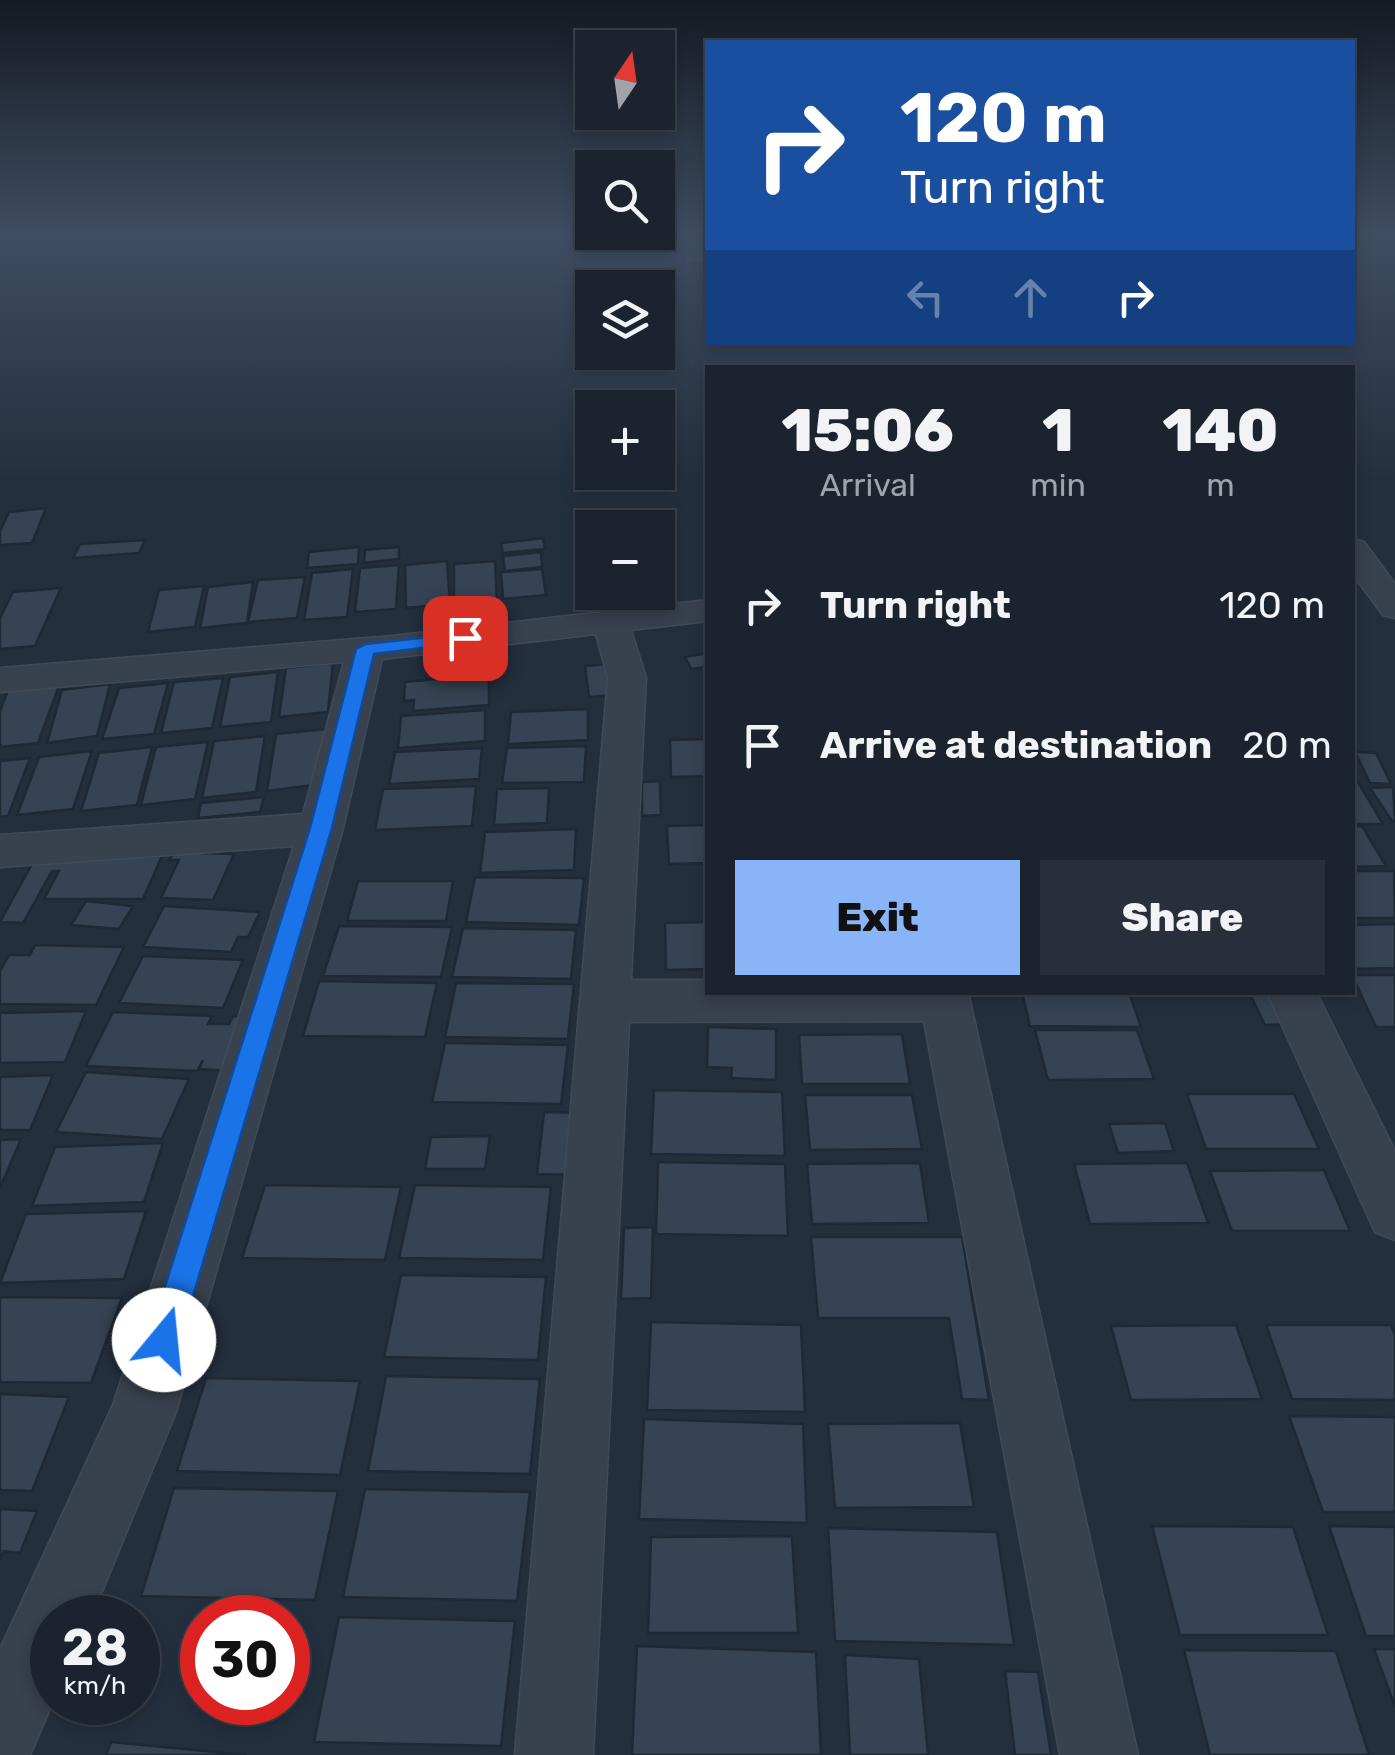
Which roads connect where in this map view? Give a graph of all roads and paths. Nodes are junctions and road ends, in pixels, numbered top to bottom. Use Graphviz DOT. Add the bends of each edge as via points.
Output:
graph roads {
  1 [pos="1355,553"];
  2 [pos="1395,608"];
  3 [pos="705,610"];
  4 [pos="610,620"];
  5 [pos="366,649"];
  6 [pos="0,680"];
  7 [pos="321,828"];
  8 [pos="6,859"];
  9 [pos="1292,995"];
  10 [pos="944,996"];
  11 [pos="604,1001"];
  12 [pos="1395,1212"];
  13 [pos="63,1595"];
  14 [pos="30,1668"];
  15 [pos="0,1733"];
  16 [pos="554,1755"];
  17 [pos="1099,1755"];
  1 -- 2 [label="street"];
  3 -- 4 [label="street"];
  4 -- 5 [label="street"];
  4 -- 11 [label="street" via="628,678"];
  5 -- 6 [label="street"];
  5 -- 7 [label="street"];
  7 -- 8 [label="street"];
  7 -- 13 [label="street" via="142,1412"];
  9 -- 12 [label="street"];
  10 -- 11 [label="street"];
  10 -- 17 [label="street"];
  11 -- 16 [label="street"];
  14 -- 15 [label="street"];
}
